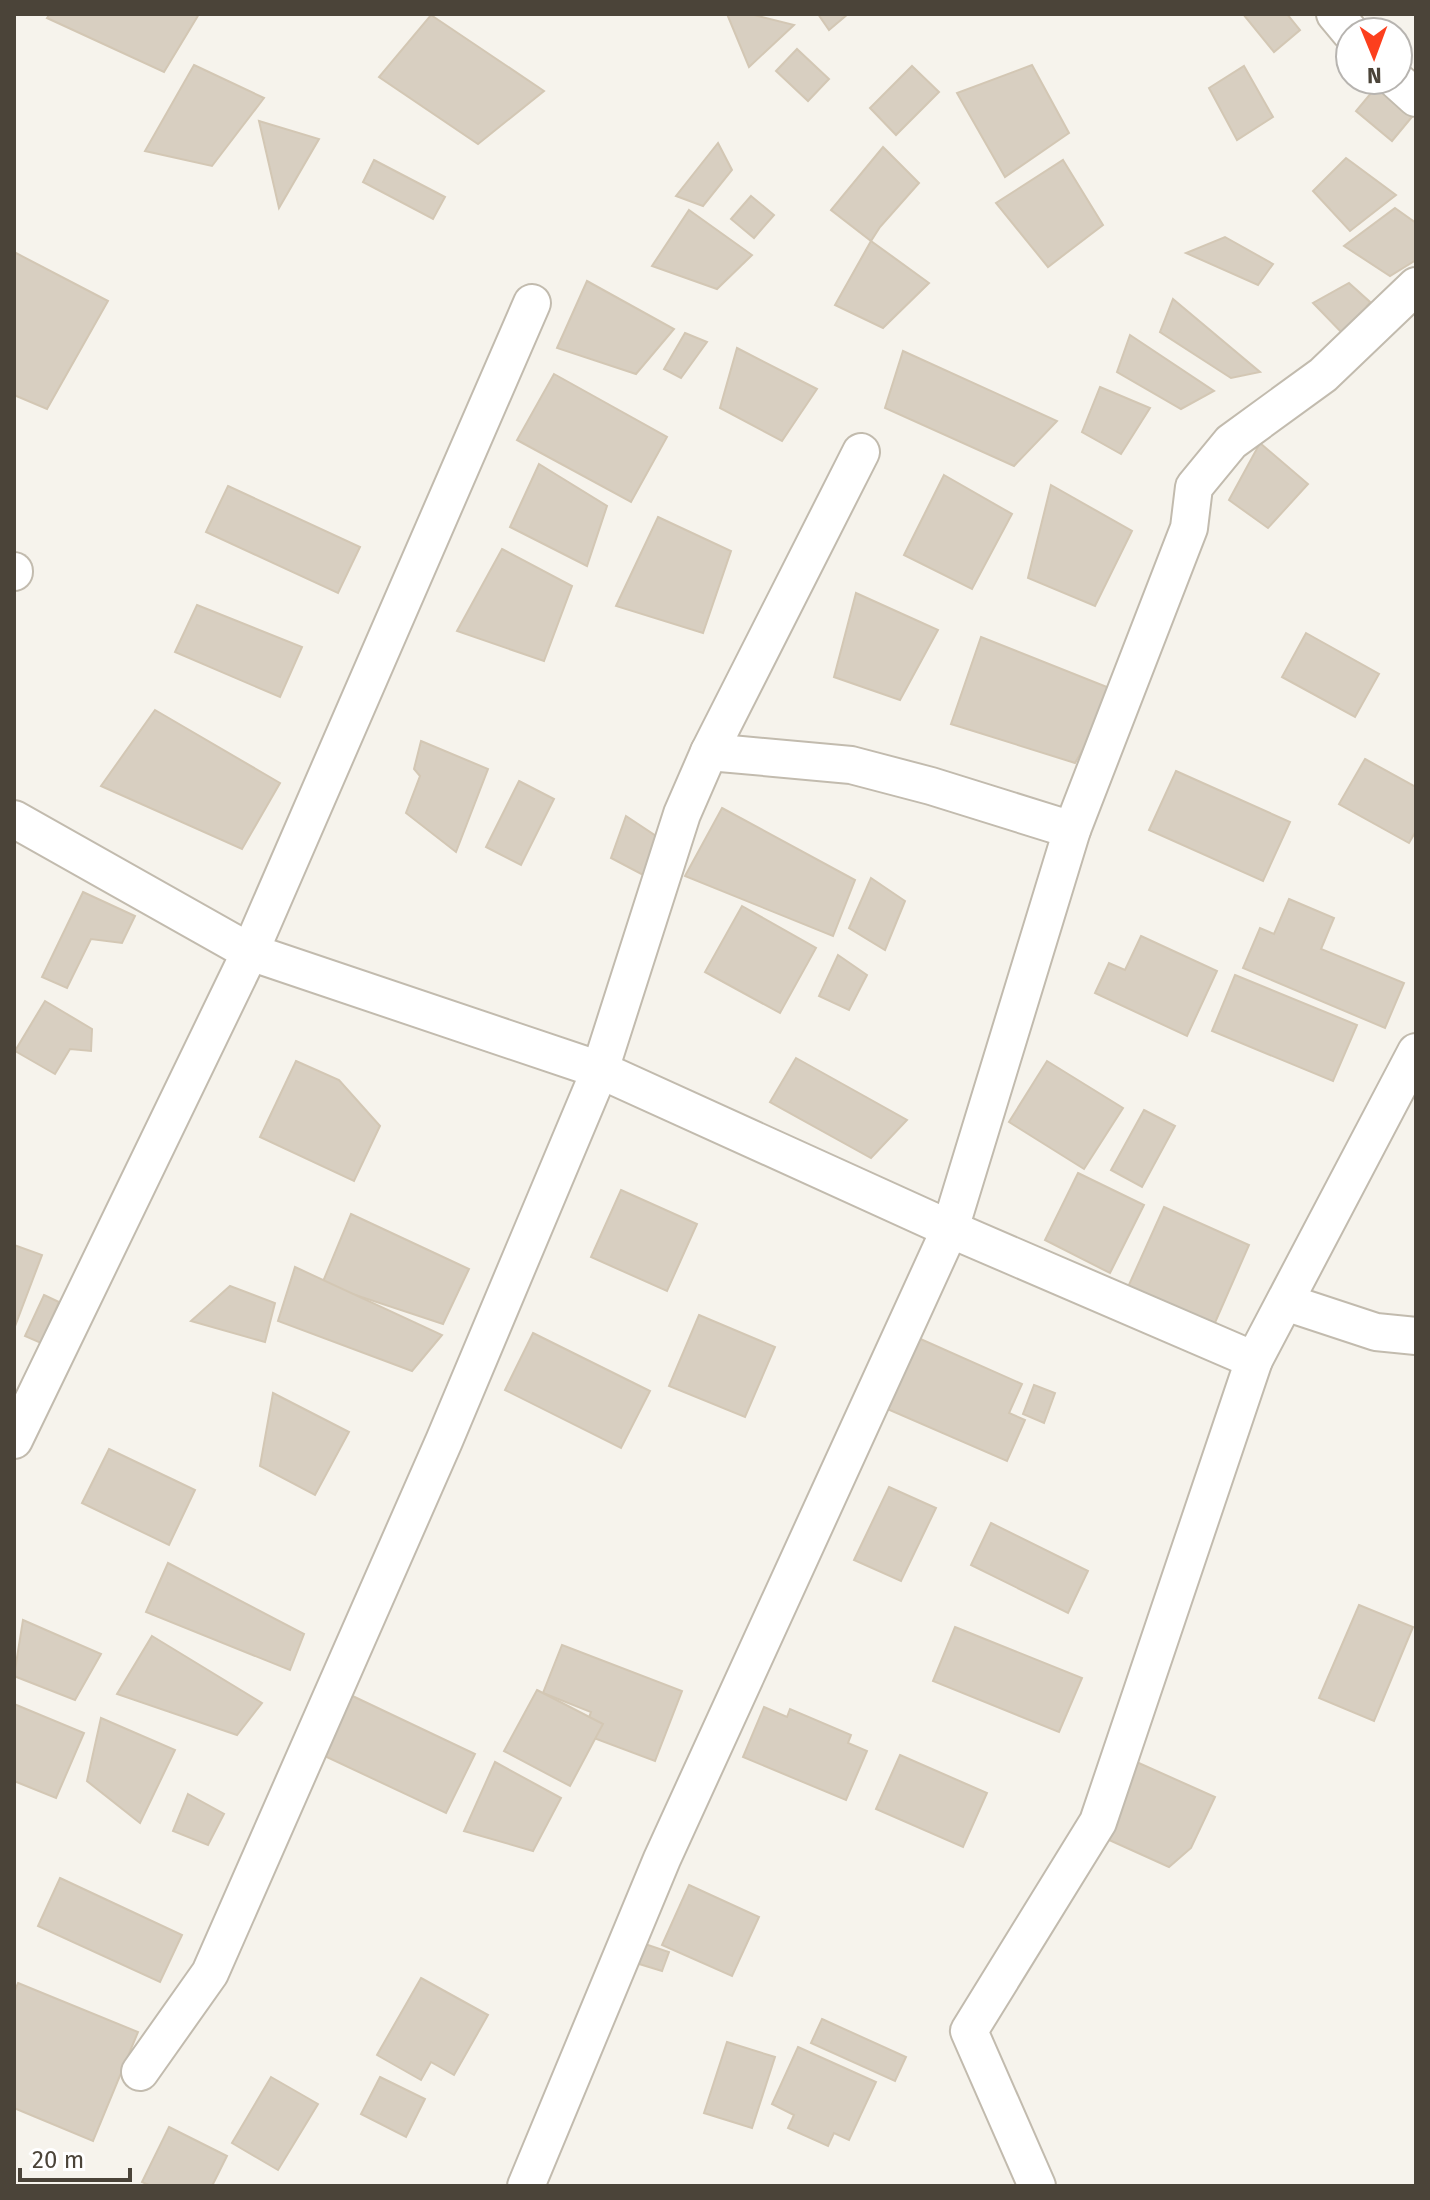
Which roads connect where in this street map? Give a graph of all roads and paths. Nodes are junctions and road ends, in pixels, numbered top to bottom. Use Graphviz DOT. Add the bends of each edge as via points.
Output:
graph roads {
  1 [pos="1416,286"];
  2 [pos="532,303"];
  3 [pos="861,452"];
  4 [pos="709,752"];
  5 [pos="14,819"];
  6 [pos="1072,830"];
  7 [pos="250,952"];
  8 [pos="1416,1052"];
  9 [pos="600,1070"];
  10 [pos="950,1229"];
  11 [pos="1285,1302"];
  12 [pos="1416,1336"];
  13 [pos="1254,1360"];
  14 [pos="14,1440"];
  15 [pos="140,2072"];
  16 [pos="526,2186"];
  17 [pos="1037,2186"];
  1 -- 6 [label="street" via="1323,375 1231,442 1194,487 1189,528"];
  2 -- 7 [label="street"];
  3 -- 4 [label="street"];
  4 -- 6 [label="street" via="851,765"];
  4 -- 9 [label="street" via="682,814"];
  5 -- 7 [label="street"];
  6 -- 10 [label="street"];
  7 -- 9 [label="street"];
  7 -- 14 [label="street"];
  8 -- 11 [label="street"];
  9 -- 10 [label="street"];
  9 -- 15 [label="street" via="210,1973"];
  10 -- 13 [label="street"];
  10 -- 16 [label="street" via="662,1859"];
  11 -- 12 [label="street" via="1376,1332"];
  11 -- 13 [label="street"];
  13 -- 17 [label="street" via="1098,1822 969,2031"];
}
